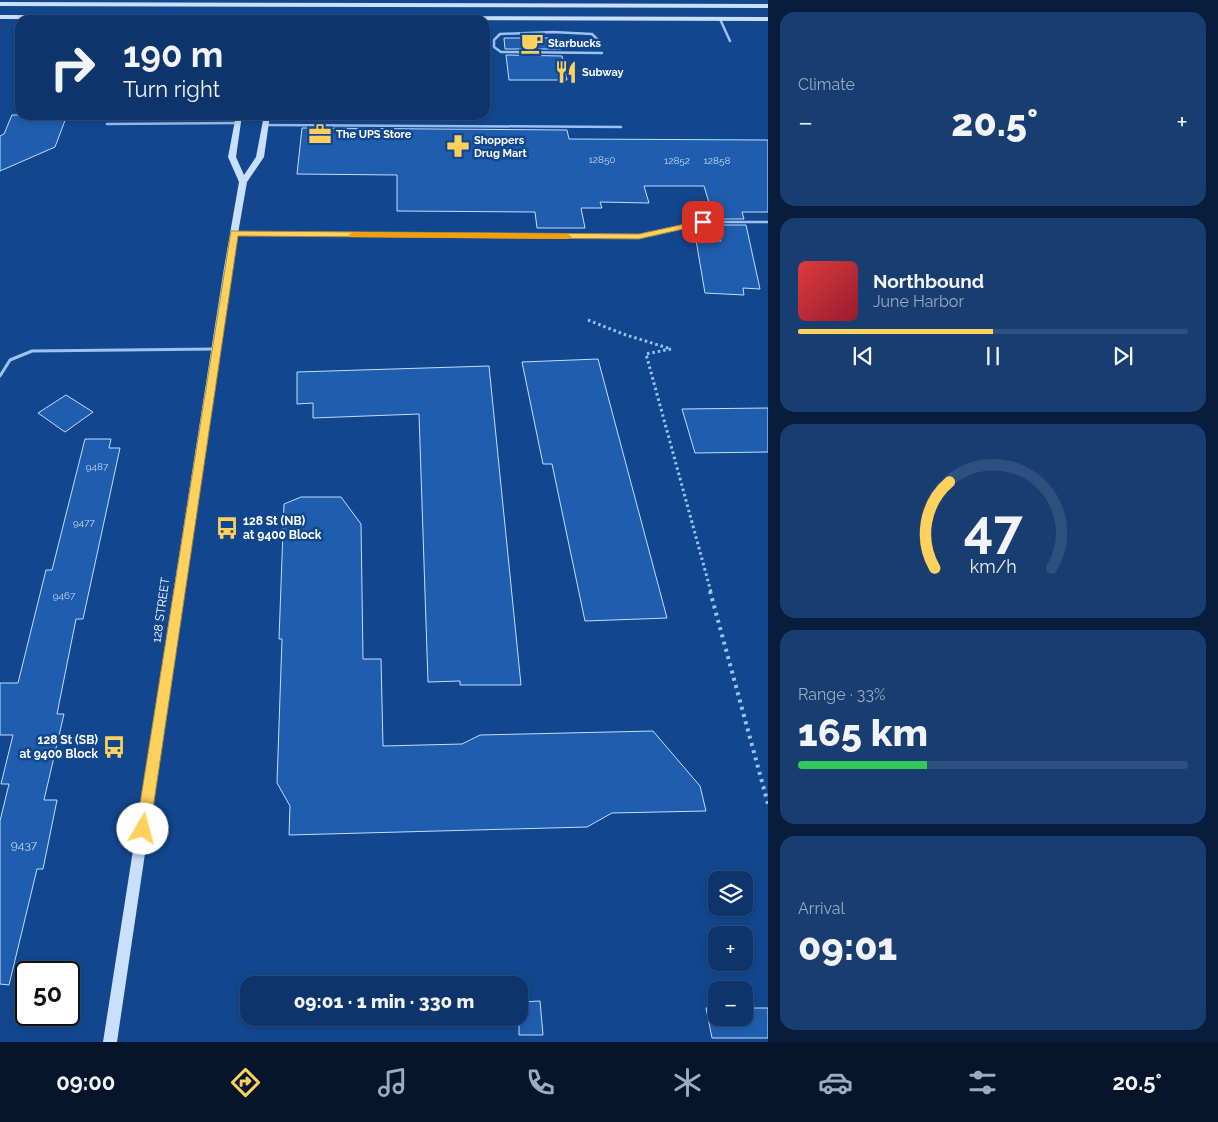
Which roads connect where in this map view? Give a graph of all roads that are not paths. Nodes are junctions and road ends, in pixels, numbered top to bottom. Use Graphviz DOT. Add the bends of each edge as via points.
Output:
graph roads {
  1 [pos="267,2"];
  2 [pos="291,2"];
  3 [pos="498,3"];
  4 [pos="0,4"];
  5 [pos="667,6"];
  6 [pos="754,6"];
  7 [pos="768,6"];
  8 [pos="261,15"];
  9 [pos="286,15"];
  10 [pos="0,16"];
  11 [pos="15,16"];
  12 [pos="616,18"];
  13 [pos="490,19"];
  14 [pos="720,19"];
  15 [pos="768,19"];
  16 [pos="599,41"];
  17 [pos="730,42"];
  18 [pos="602,53"];
  19 [pos="212,120"];
  20 [pos="239,120"];
  21 [pos="266,120"];
  22 [pos="106,124"];
  23 [pos="265,125"];
  24 [pos="621,126"];
  25 [pos="243,182"];
  26 [pos="768,222"];
  27 [pos="234,233"];
  28 [pos="215,350"];
  29 [pos="0,376"];
  30 [pos="110,1042"];
  1 -- 2 [label="main road"];
  1 -- 4 [label="main road"];
  1 -- 8 [label="main road"];
  2 -- 3 [label="main road"];
  2 -- 9 [label="main road"];
  3 -- 5 [label="main road"];
  5 -- 6 [label="main road"];
  5 -- 12 [label="main road"];
  6 -- 7 [label="main road"];
  6 -- 14 [label="main road"];
  10 -- 11 [label="main road"];
  12 -- 13 [label="main road"];
  12 -- 14 [label="main road"];
  14 -- 15 [label="main road"];
  14 -- 17 [label="lane"];
  16 -- 18 [label="lane" via="592,34 500,34 494,40 494,47 501,52"];
  19 -- 22 [label="lane"];
  20 -- 25 [label="main road" via="232,157"];
  21 -- 23 [label="main road, 128 STREET"];
  23 -- 24 [label="lane"];
  23 -- 25 [label="main road, 128 STREET" via="260,157"];
  25 -- 27 [label="main road, 128 STREET"];
  26 -- 27 [label="lane" via="703,222 639,237"];
  27 -- 28 [label="main road, 128 STREET"];
  28 -- 29 [label="lane" via="32,351 10,360"];
  28 -- 30 [label="main road, 128 STREET"];
}
